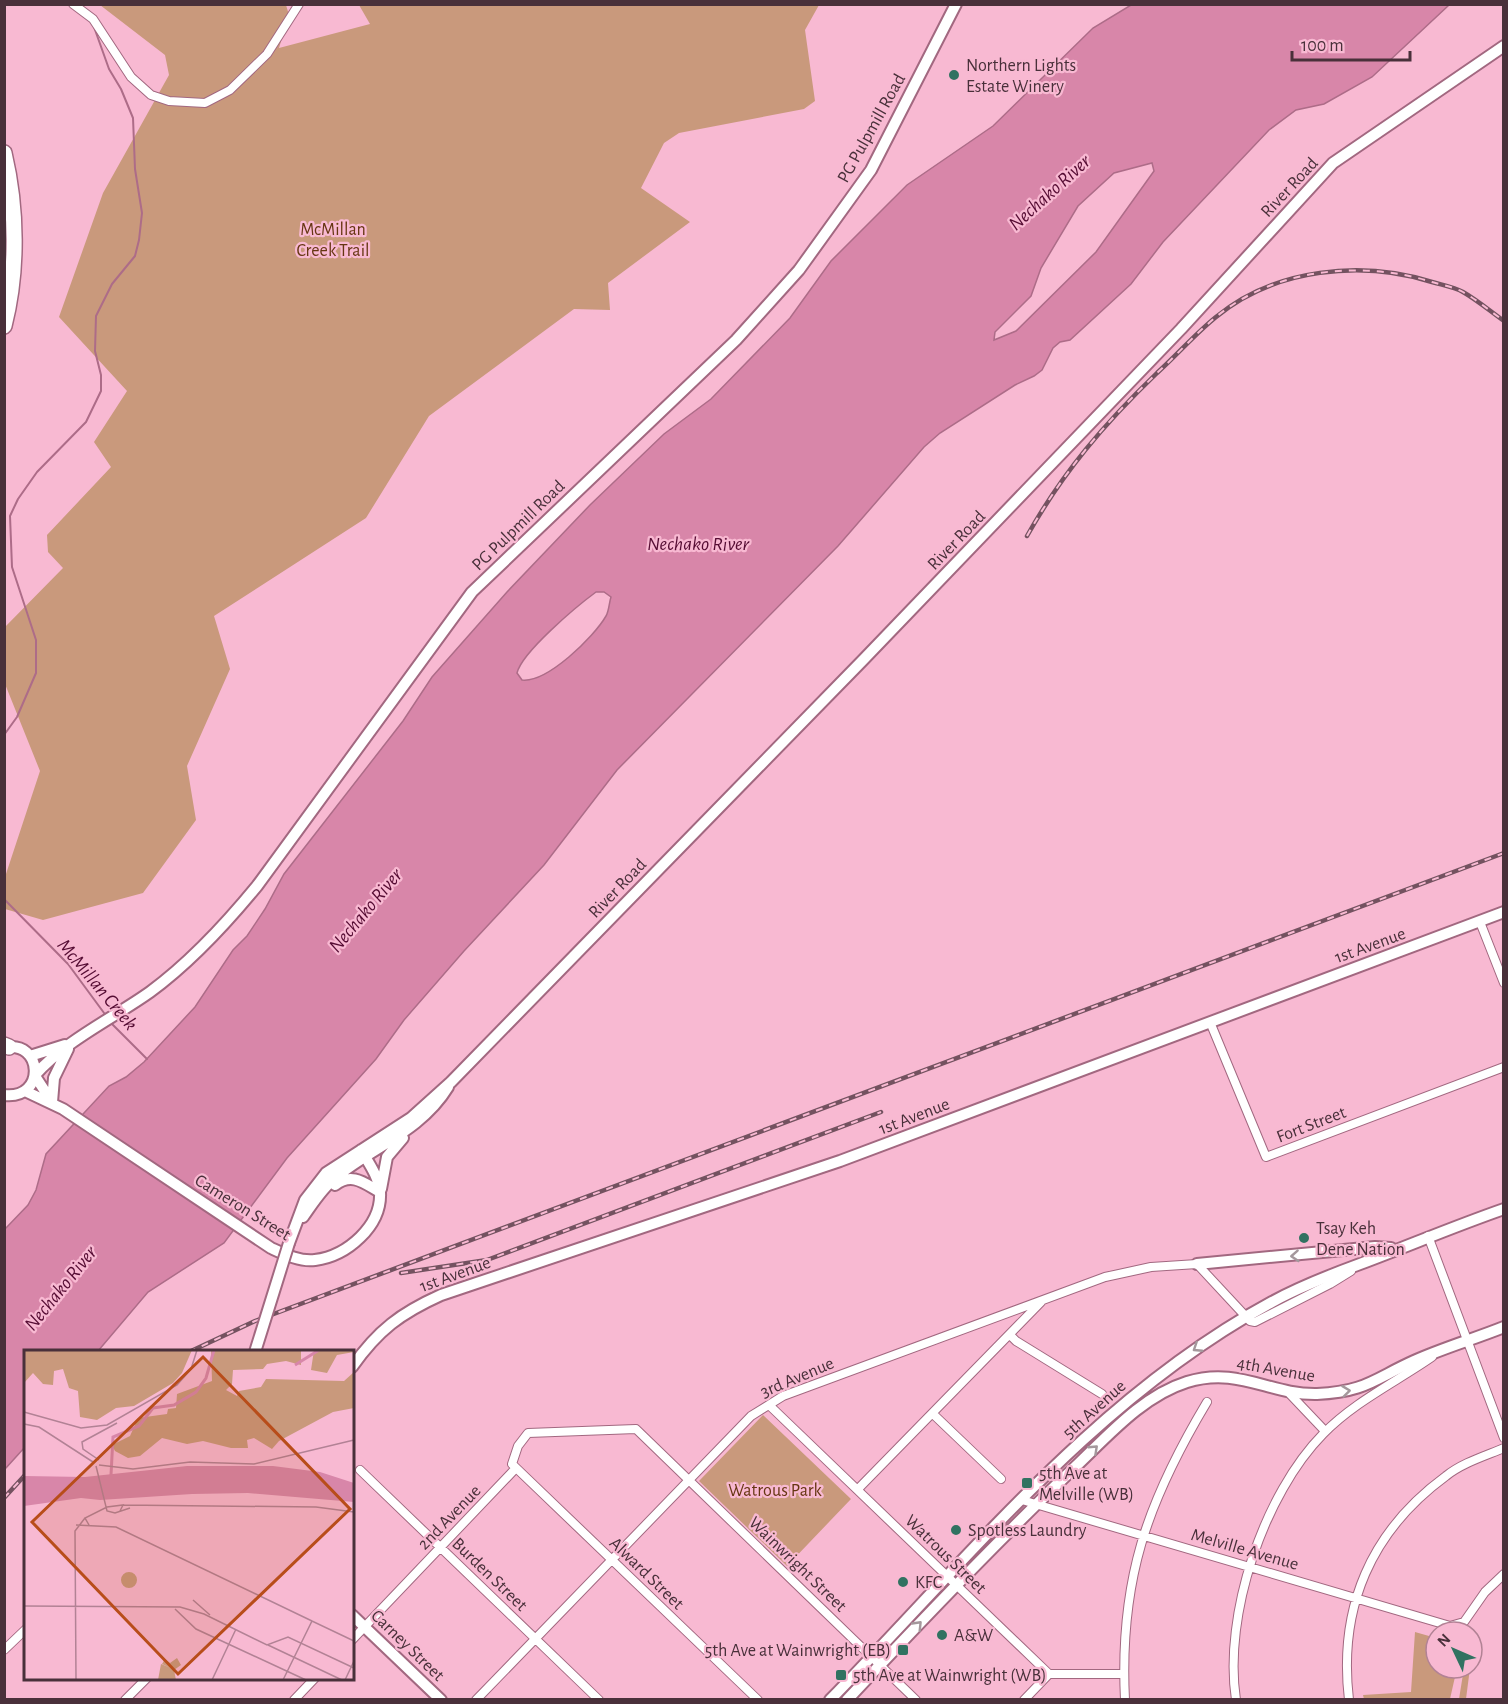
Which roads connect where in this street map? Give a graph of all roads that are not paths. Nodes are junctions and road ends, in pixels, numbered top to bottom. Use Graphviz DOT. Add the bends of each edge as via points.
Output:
graph roads {
  1 [pos="73,4"];
  2 [pos="298,4"];
  3 [pos="956,4"];
  4 [pos="1503,46"];
  5 [pos="4,153"];
  6 [pos="4,326"];
  7 [pos="1503,912"];
  8 [pos="1480,922"];
  9 [pos="1503,983"];
  10 [pos="1210,1022"];
  11 [pos="71,1043"];
  12 [pos="6,1047"];
  13 [pos="30,1056"];
  14 [pos="1503,1067"];
  15 [pos="35,1075"];
  16 [pos="451,1082"];
  17 [pos="25,1091"];
  18 [pos="4,1095"];
  19 [pos="52,1102"];
  20 [pos="414,1127"];
  21 [pos="363,1153"];
  22 [pos="380,1192"];
  23 [pos="312,1204"];
  24 [pos="1503,1209"];
  25 [pos="296,1228"];
  26 [pos="1428,1236"];
  27 [pos="1395,1249"];
  28 [pos="1197,1264"];
  29 [pos="1044,1299"];
  30 [pos="1246,1317"];
  31 [pos="1503,1327"];
  32 [pos="1010,1335"];
  33 [pos="1467,1341"];
  34 [pos="256,1350"];
  35 [pos="1439,1351"];
  36 [pos="354,1364"];
  37 [pos="1172,1387"];
  38 [pos="1287,1391"];
  39 [pos="1102,1394"];
  40 [pos="1207,1402"];
  41 [pos="770,1405"];
  42 [pos="933,1414"];
  43 [pos="1325,1431"];
  44 [pos="1503,1438"];
  45 [pos="1503,1448"];
  46 [pos="516,1468"];
  47 [pos="360,1470"];
  48 [pos="689,1479"];
  49 [pos="1001,1479"];
  50 [pos="858,1489"];
  51 [pos="1022,1500"];
  52 [pos="1036,1504"];
  53 [pos="1144,1535"];
  54 [pos="441,1547"];
  55 [pos="612,1559"];
  56 [pos="1248,1566"];
  57 [pos="1503,1574"];
  58 [pos="948,1577"];
  59 [pos="957,1585"];
  60 [pos="1356,1597"];
  61 [pos="354,1617"];
  62 [pos="365,1626"];
  63 [pos="24,1631"];
  64 [pos="354,1638"];
  65 [pos="535,1638"];
  66 [pos="4,1650"];
  67 [pos="871,1656"];
  68 [pos="880,1665"];
  69 [pos="1049,1674"];
  70 [pos="1123,1674"];
  71 [pos="145,1680"];
  72 [pos="313,1680"];
  73 [pos="125,1700"];
  74 [pos="294,1700"];
  75 [pos="441,1700"];
  76 [pos="476,1700"];
  77 [pos="599,1700"];
  78 [pos="758,1700"];
  79 [pos="830,1700"];
  80 [pos="847,1700"];
  81 [pos="916,1700"];
  82 [pos="1024,1700"];
  83 [pos="1125,1700"];
  84 [pos="1236,1700"];
  85 [pos="1349,1700"];
  1 -- 2 [label="street" via="93,19 131,77 151,95 169,101 204,103 230,90 267,54"];
  3 -- 11 [label="main road, PG Pulpmill Road" via="871,170 799,270 736,340 472,592 233,916 184,963 122,1012"];
  4 -- 16 [label="main road, River Road" via="1333,163 1181,329"];
  5 -- 6 [label="highway" via="11,179 13,230"];
  7 -- 8 [label="main road, 1st Avenue"];
  8 -- 9 [label="street"];
  8 -- 10 [label="main road, 1st Avenue"];
  10 -- 14 [label="street, Fort Street" via="1266,1158"];
  10 -- 36 [label="main road, 1st Avenue" via="840,1161 441,1295 387,1325"];
  11 -- 13 [label="main road"];
  11 -- 15 [label="main road"];
  11 -- 19 [label="main road" via="54,1078"];
  12 -- 13 [label="main road"];
  13 -- 15 [label="main road"];
  15 -- 17 [label="main road"];
  15 -- 19 [label="main road"];
  16 -- 20 [label="main road, River Road" via="441,1099"];
  16 -- 21 [label="main road, River Road"];
  17 -- 18 [label="main road"];
  17 -- 19 [label="main road"];
  19 -- 22 [label="main road, Cameron Street" via="271,1248 295,1258 334,1256 363,1235 375,1214"];
  20 -- 21 [label="main road, River Road"];
  20 -- 22 [label="main road, Cameron Street" via="387,1157"];
  21 -- 22 [label="main road"];
  21 -- 23 [label="main road, River Road"];
  21 -- 25 [label="main road, River Road" via="338,1164 316,1184 305,1200"];
  22 -- 23 [label="main road" via="346,1178"];
  23 -- 25 [label="main road, River Road"];
  24 -- 26 [label="main road"];
  25 -- 34 [label="main road, River Road, bridge"];
  26 -- 27 [label="main road"];
  26 -- 33 [label="street"];
  27 -- 28 [label="main road, one-way" via="1375,1247"];
  27 -- 30 [label="main road, 5th Avenue" via="1305,1285"];
  28 -- 29 [label="street, 3rd Avenue" via="1127,1271"];
  28 -- 30 [label="street"];
  29 -- 32 [label="street"];
  29 -- 41 [label="street, 3rd Avenue" via="783,1396"];
  30 -- 51 [label="main road, 5th Avenue, one-way" via="1131,1396"];
  31 -- 33 [label="main road, 4th Avenue"];
  32 -- 39 [label="street"];
  32 -- 42 [label="street"];
  33 -- 35 [label="main road, 4th Avenue"];
  33 -- 44 [label="street"];
  38 -- 35 [label="main road, 4th Avenue, one-way" via="1315,1394 1363,1388"];
  35 -- 43 [label="street, 4th Avenue"];
  37 -- 38 [label="main road, 4th Avenue" via="1226,1377"];
  52 -- 37 [label="main road, 5th Avenue, one-way" via="1122,1423"];
  38 -- 43 [label="street"];
  40 -- 53 [label="street" via="1178,1451"];
  41 -- 48 [label="street, 3rd Avenue" via="751,1416"];
  41 -- 50 [label="street, Watrous Street"];
  42 -- 49 [label="street"];
  42 -- 50 [label="street"];
  43 -- 56 [label="street, 4th Avenue" via="1284,1485"];
  45 -- 60 [label="street" via="1448,1474 1402,1512 1376,1552"];
  46 -- 48 [label="street, Wainwright Street" via="512,1464 518,1446 528,1433 636,1429"];
  46 -- 54 [label="street, 2nd Avenue"];
  46 -- 55 [label="street, Alward Street"];
  47 -- 54 [label="street, Burden Street"];
  48 -- 55 [label="street, 3rd Avenue"];
  48 -- 67 [label="street, Wainwright Street"];
  50 -- 58 [label="street, Watrous Street"];
  51 -- 52 [label="street, Melville Avenue"];
  51 -- 58 [label="main road, 5th Avenue"];
  52 -- 53 [label="street, Melville Avenue"];
  52 -- 59 [label="main road, 5th Avenue"];
  53 -- 56 [label="street, Melville Avenue"];
  53 -- 70 [label="street" via="1127,1599"];
  54 -- 62 [label="street, 2nd Avenue"];
  54 -- 65 [label="street, Burden Street"];
  55 -- 65 [label="street, 3rd Avenue"];
  55 -- 78 [label="street, Alward Street"];
  56 -- 60 [label="street, Melville Avenue"];
  56 -- 84 [label="street, 4th Avenue" via="1233,1641"];
  57 -- 60 [label="street, Melville Avenue" via="1459,1626"];
  58 -- 59 [label="street, Watrous Street"];
  58 -- 67 [label="main road, 5th Avenue"];
  68 -- 59 [label="main road, 5th Avenue, one-way"];
  59 -- 69 [label="street, Watrous Street"];
  60 -- 85 [label="street" via="1347,1641"];
  61 -- 62 [label="main road, Carney Street"];
  62 -- 64 [label="street, 2nd Avenue"];
  62 -- 75 [label="main road, Carney Street"];
  63 -- 66 [label="street"];
  65 -- 76 [label="street, 3rd Avenue"];
  65 -- 77 [label="street, Burden Street"];
  67 -- 68 [label="street, Wainwright Street"];
  67 -- 79 [label="main road, 5th Avenue"];
  68 -- 80 [label="main road, 5th Avenue"];
  68 -- 81 [label="street, Wainwright Street"];
  69 -- 70 [label="street"];
  69 -- 82 [label="street"];
  70 -- 83 [label="street"];
  71 -- 73 [label="street"];
  72 -- 74 [label="street"];
}
